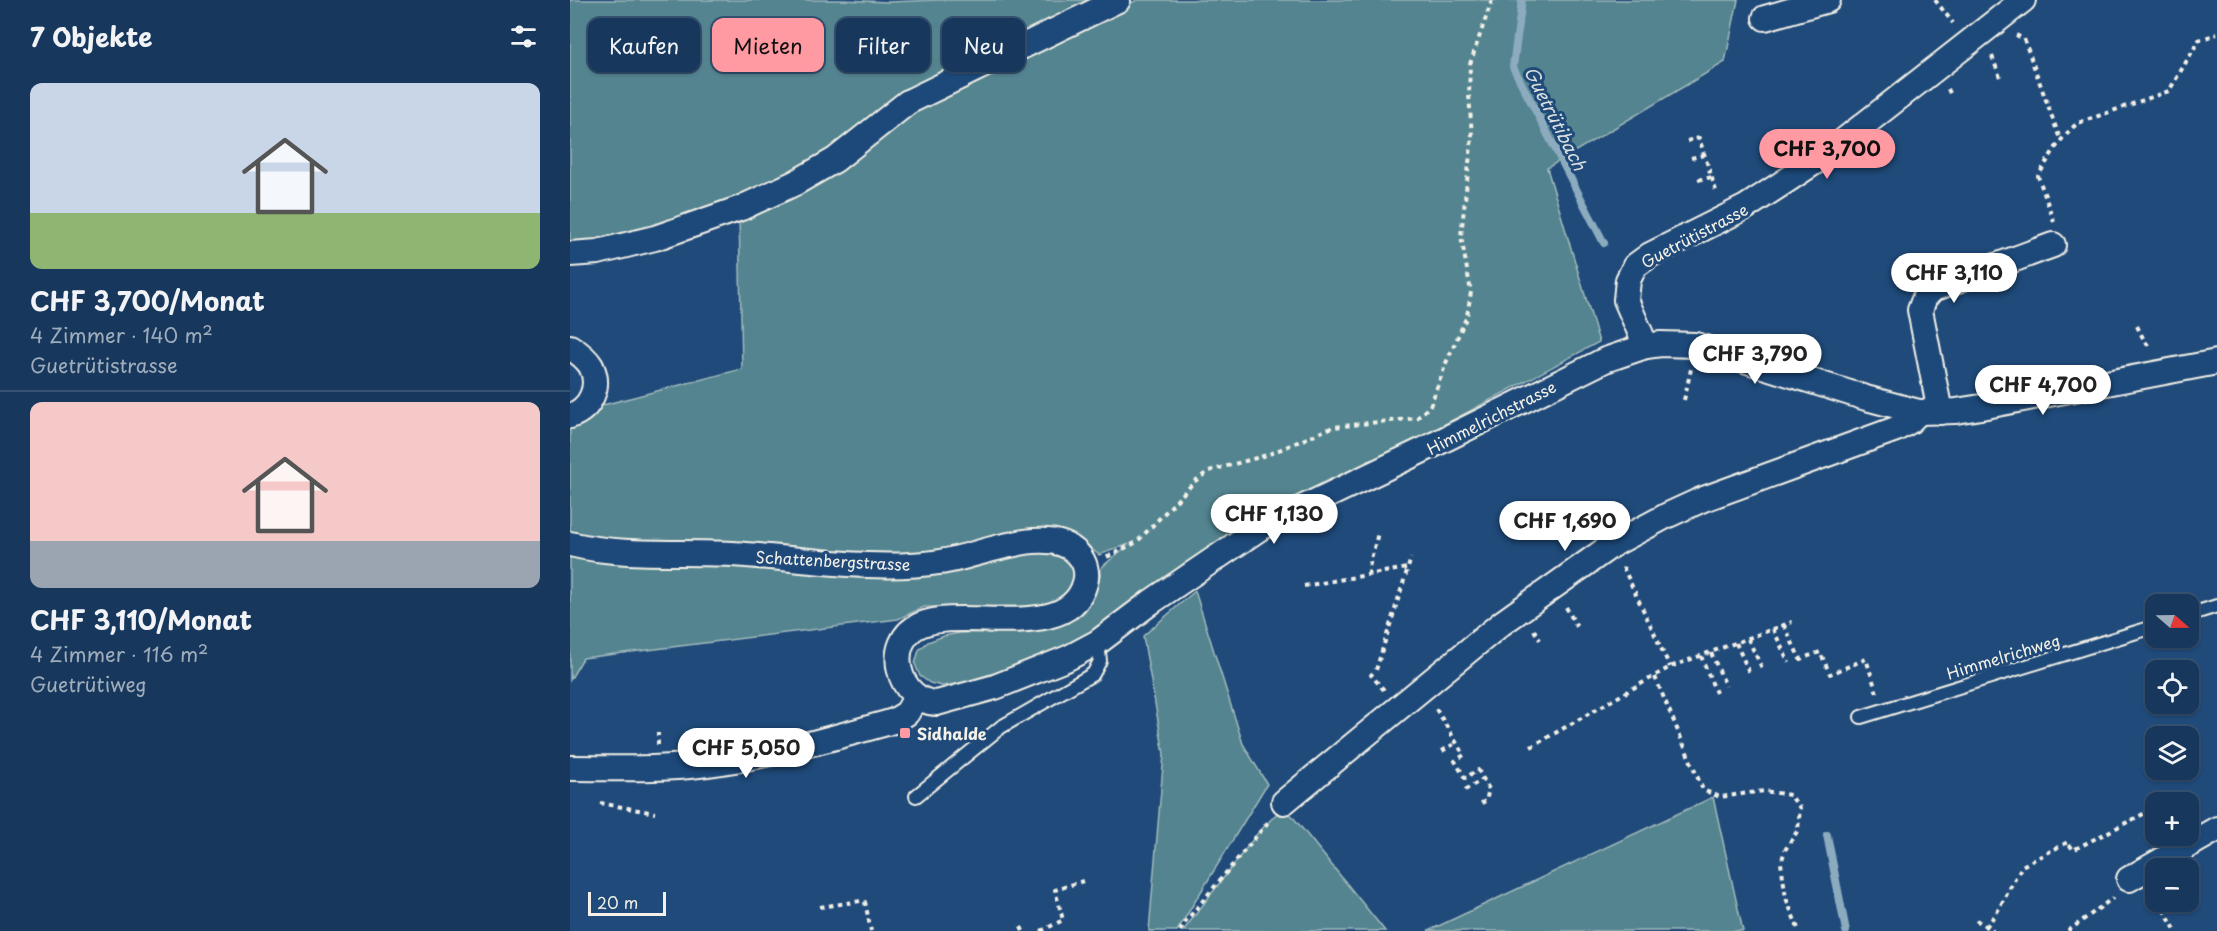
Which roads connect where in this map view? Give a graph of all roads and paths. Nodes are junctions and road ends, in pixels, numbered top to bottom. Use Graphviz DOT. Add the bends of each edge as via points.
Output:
graph roads {
  1 [pos="1118,0"];
  2 [pos="1492,0"];
  3 [pos="1828,0"];
  4 [pos="2023,0"];
  5 [pos="1765,18"];
  6 [pos="1994,23"];
  7 [pos="2217,34"];
  8 [pos="1994,63"];
  9 [pos="2001,80"];
  10 [pos="1949,90"];
  11 [pos="1952,97"];
  12 [pos="2061,140"];
  13 [pos="1687,141"];
  14 [pos="1704,154"];
  15 [pos="1691,158"];
  16 [pos="1712,177"];
  17 [pos="1698,180"];
  18 [pos="1716,190"];
  19 [pos="2047,204"];
  20 [pos="2053,245"];
  21 [pos="570,254"];
  22 [pos="2137,326"];
  23 [pos="1646,346"];
  24 [pos="570,347"];
  25 [pos="2156,356"];
  26 [pos="1693,361"];
  27 [pos="2217,362"];
  28 [pos="1684,400"];
  29 [pos="1930,412"];
  30 [pos="570,416"];
  31 [pos="1378,533"];
  32 [pos="570,544"];
  33 [pos="1411,558"];
  34 [pos="1085,566"];
  35 [pos="1407,568"];
  36 [pos="1625,572"];
  37 [pos="1369,575"];
  38 [pos="1304,586"];
  39 [pos="2217,606"];
  40 [pos="2199,612"];
  41 [pos="1792,622"];
  42 [pos="1784,625"];
  43 [pos="1773,629"];
  44 [pos="2145,629"];
  45 [pos="1748,639"];
  46 [pos="1098,642"];
  47 [pos="1736,643"];
  48 [pos="1711,652"];
  49 [pos="1701,656"];
  50 [pos="1789,663"];
  51 [pos="1670,668"];
  52 [pos="1762,670"];
  53 [pos="1749,672"];
  54 [pos="1655,677"];
  55 [pos="1726,686"];
  56 [pos="1384,689"];
  57 [pos="1716,693"];
  58 [pos="916,698"];
  59 [pos="1435,708"];
  60 [pos="1884,711"];
  61 [pos="1861,717"];
  62 [pos="1456,743"];
  63 [pos="1531,747"];
  64 [pos="1442,751"];
  65 [pos="570,768"];
  66 [pos="1483,779"];
  67 [pos="1465,790"];
  68 [pos="916,796"];
  69 [pos="1284,802"];
  70 [pos="600,803"];
  71 [pos="1479,804"];
  72 [pos="655,813"];
  73 [pos="2145,813"];
  74 [pos="2217,829"];
  75 [pos="1083,881"];
  76 [pos="2124,886"];
  77 [pos="820,907"];
  78 [pos="2165,912"];
  79 [pos="1976,920"];
  80 [pos="1986,927"];
  81 [pos="871,931"];
  82 [pos="1041,931"];
  83 [pos="1180,931"];
  84 [pos="1799,931"];
  85 [pos="1993,931"];
  86 [pos="2068,931"];
  87 [pos="2176,931"];
  1 -- 21 [label="street" via="908,102 835,160 777,191 655,238 598,252"];
  2 -- 34 [label="path" via="1470,63 1472,136 1461,236 1471,292 1467,316 1430,406 1417,418 1333,427 1267,455 1209,471 1137,542"];
  3 -- 5 [label="street"];
  4 -- 6 [label="street, Guetrütistrasse"];
  6 -- 12 [label="path" via="2024,39"];
  6 -- 23 [label="street, Guetrütistrasse" via="1824,156 1762,197 1650,255 1635,267 1628,280 1626,300"];
  7 -- 12 [label="path" via="2199,40 2169,91 2078,123"];
  8 -- 9 [label="path"];
  10 -- 11 [label="path"];
  12 -- 19 [label="path" via="2038,176"];
  13 -- 14 [label="path" via="1699,138"];
  14 -- 15 [label="path"];
  14 -- 16 [label="path"];
  16 -- 17 [label="path"];
  16 -- 18 [label="path"];
  20 -- 29 [label="street" via="1933,289 1926,297 1920,310"];
  22 -- 25 [label="path"];
  23 -- 29 [label="street, Himmelrichstrasse" via="1696,345 1866,398"];
  23 -- 46 [label="street, Himmelrichstrasse" via="1605,360 1260,528"];
  24 -- 30 [label="street" via="587,360 595,376 590,401"];
  26 -- 28 [label="path"];
  27 -- 29 [label="street, Himmelrichstrasse" via="1981,407"];
  29 -- 69 [label="street, Himmelrichstrasse" via="1896,429 1701,500 1612,545 1502,623"];
  31 -- 37 [label="path"];
  32 -- 34 [label="street, Schattenbergstrasse" via="618,552 903,565 954,560 1027,541 1049,540 1069,546"];
  33 -- 35 [label="path"];
  34 -- 58 [label="street" via="1082,593 1069,609 1060,613 1030,619 940,620 912,630 902,645 898,668 904,684"];
  35 -- 37 [label="path"];
  35 -- 56 [label="path" via="1376,670 1371,675"];
  36 -- 51 [label="path"];
  37 -- 38 [label="path"];
  39 -- 40 [label="lane"];
  41 -- 42 [label="path"];
  42 -- 43 [label="path"];
  42 -- 60 [label="path" via="1800,659 1820,652 1830,674 1866,659"];
  43 -- 45 [label="path"];
  43 -- 50 [label="path"];
  44 -- 60 [label="lane, Himmelrichweg"];
  45 -- 47 [label="path"];
  45 -- 52 [label="path"];
  46 -- 58 [label="street, Himmelrichstrasse" via="995,687 949,701 930,703"];
  46 -- 68 [label="lane" via="1100,661 1093,674 1001,727"];
  47 -- 48 [label="path"];
  47 -- 53 [label="path"];
  48 -- 49 [label="path"];
  48 -- 55 [label="path"];
  49 -- 51 [label="path"];
  49 -- 57 [label="path"];
  51 -- 54 [label="path"];
  54 -- 63 [label="path"];
  54 -- 84 [label="path" via="1703,790 1720,797 1764,790 1790,795 1800,808 1798,830 1781,863 1786,898"];
  58 -- 65 [label="street" via="907,713 894,721 766,755 671,768"];
  59 -- 62 [label="path"];
  60 -- 61 [label="lane, Himmelrichweg"];
  62 -- 64 [label="path"];
  62 -- 66 [label="path" via="1464,755 1455,761 1465,778 1478,770"];
  66 -- 67 [label="path"];
  66 -- 71 [label="path" via="1489,789 1486,801"];
  69 -- 83 [label="path"];
  70 -- 72 [label="path"];
  73 -- 80 [label="path" via="2073,850 2068,842 2022,866"];
  74 -- 76 [label="street"];
  75 -- 82 [label="path" via="1055,891 1063,920"];
  76 -- 86 [label="path"];
  77 -- 81 [label="path" via="865,902"];
  78 -- 87 [label="path"];
  79 -- 80 [label="path"];
  80 -- 85 [label="path"];
}
